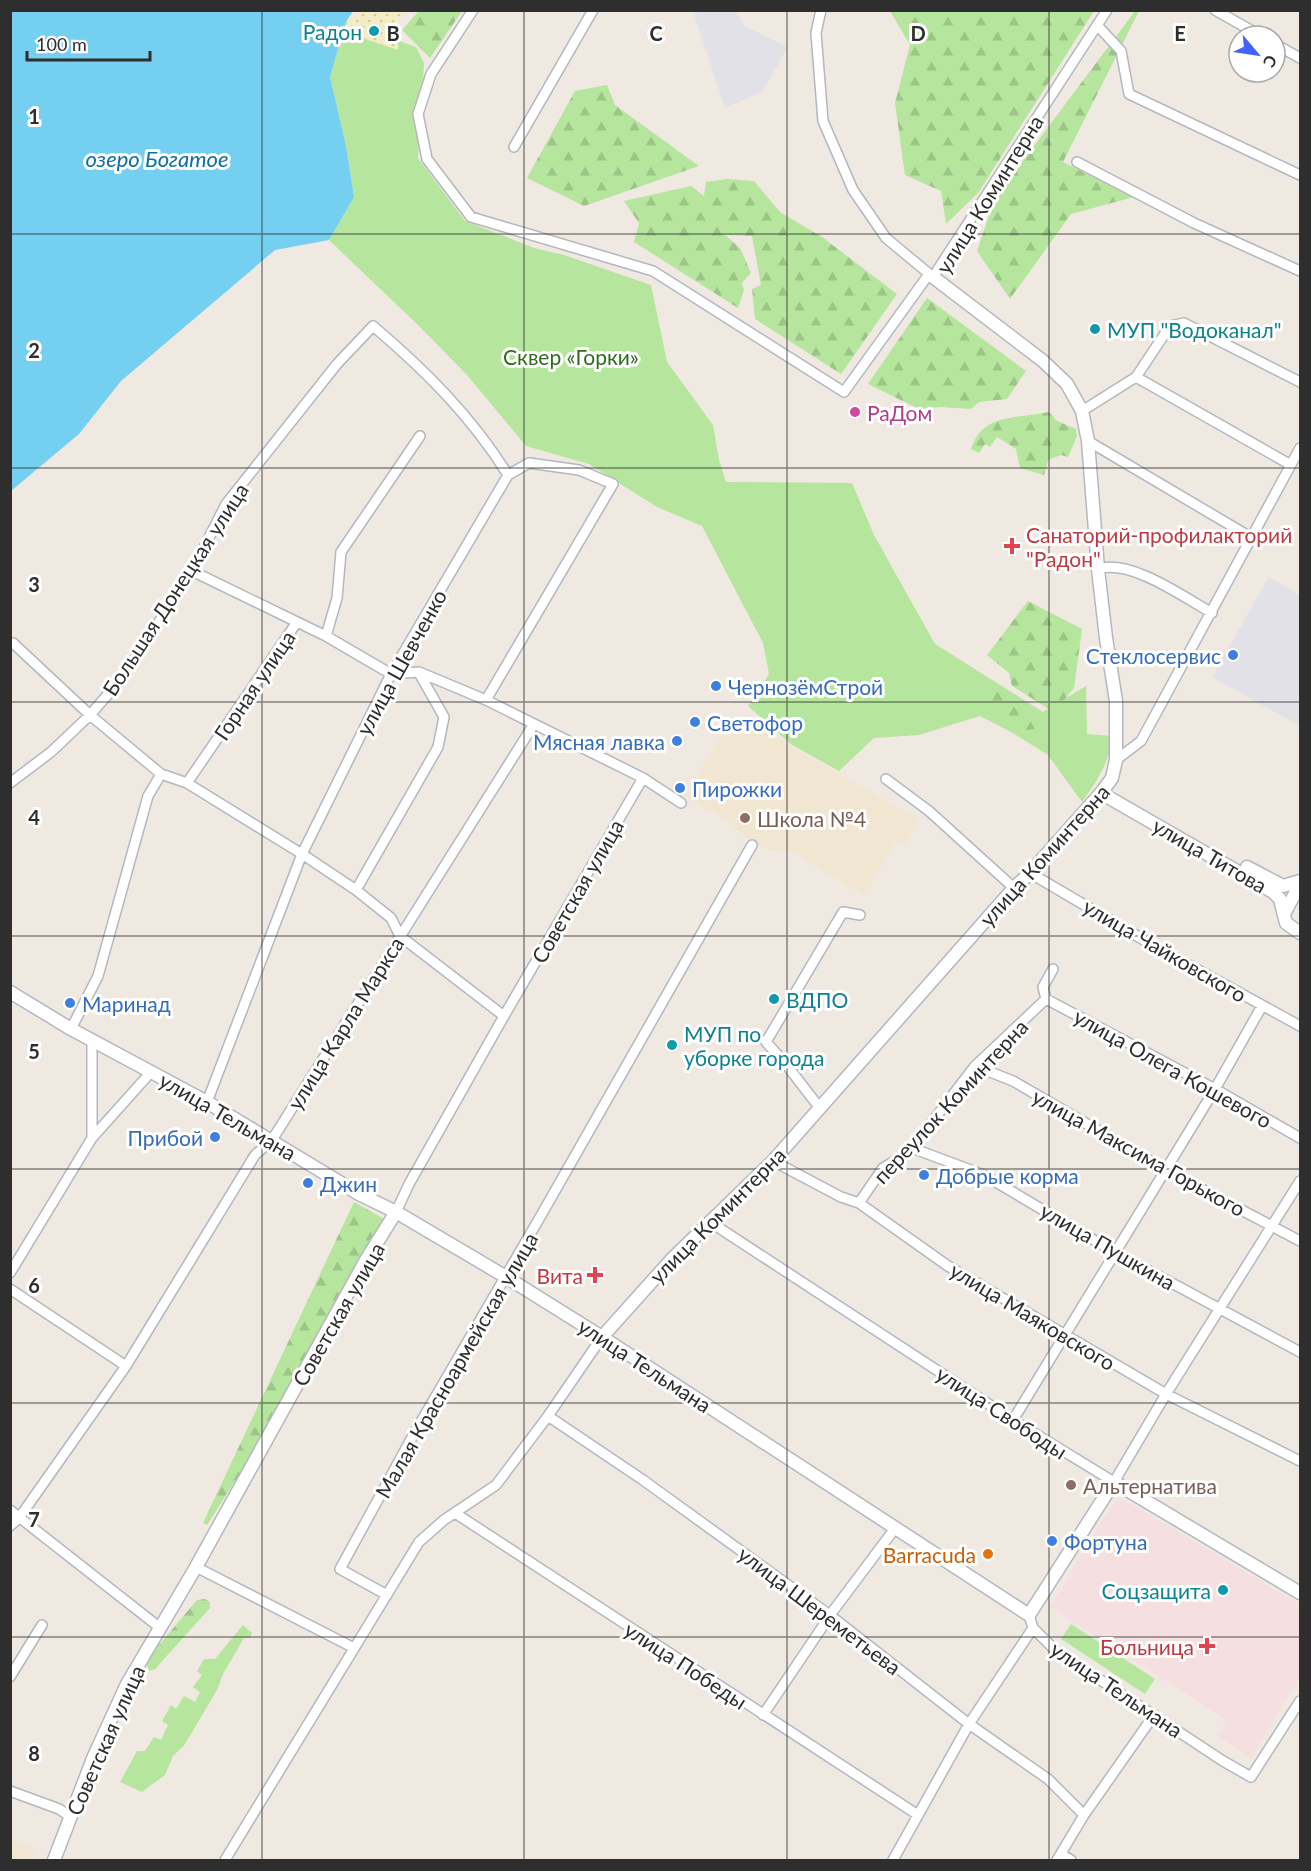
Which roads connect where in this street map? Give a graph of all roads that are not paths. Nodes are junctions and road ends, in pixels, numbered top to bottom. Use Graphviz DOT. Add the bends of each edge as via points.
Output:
graph roads {
  1 [pos="473,10"];
  2 [pos="593,10"];
  3 [pos="821,10"];
  4 [pos="1107,10"];
  5 [pos="1215,10"];
  6 [pos="1240,24"];
  7 [pos="1097,25"];
  8 [pos="514,147"];
  9 [pos="1077,162"];
  10 [pos="1300,175"];
  11 [pos="1300,271"];
  12 [pos="931,275"];
  13 [pos="1136,377"];
  14 [pos="1300,382"];
  15 [pos="1082,411"];
  16 [pos="420,436"];
  17 [pos="1088,441"];
  18 [pos="1300,448"];
  19 [pos="1291,465"];
  20 [pos="508,475"];
  21 [pos="1252,538"];
  22 [pos="1098,569"];
  23 [pos="192,571"];
  24 [pos="1212,613"];
  25 [pos="297,622"];
  26 [pos="326,636"];
  27 [pos="13,643"];
  28 [pos="419,672"];
  29 [pos="390,674"];
  30 [pos="486,700"];
  31 [pos="90,715"];
  32 [pos="534,724"];
  33 [pos="1116,760"];
  34 [pos="161,774"];
  35 [pos="643,778"];
  36 [pos="886,779"];
  37 [pos="10,783"];
  38 [pos="187,783"];
  39 [pos="1103,790"];
  40 [pos="681,802"];
  41 [pos="752,845"];
  42 [pos="302,854"];
  43 [pos="1030,873"];
  44 [pos="1300,883"];
  45 [pos="1014,888"];
  46 [pos="356,890"];
  47 [pos="1284,914"];
  48 [pos="860,915"];
  49 [pos="1300,933"];
  50 [pos="400,936"];
  51 [pos="1053,969"];
  52 [pos="10,992"];
  53 [pos="1046,999"];
  54 [pos="1262,1006"];
  55 [pos="504,1016"];
  56 [pos="1300,1026"];
  57 [pos="71,1029"];
  58 [pos="92,1039"];
  59 [pos="975,1066"];
  60 [pos="151,1072"];
  61 [pos="1215,1089"];
  62 [pos="207,1102"];
  63 [pos="819,1107"];
  64 [pos="92,1138"];
  65 [pos="1300,1138"];
  66 [pos="272,1140"];
  67 [pos="912,1148"];
  68 [pos="773,1161"];
  69 [pos="1166,1170"];
  70 [pos="1300,1181"];
  71 [pos="859,1203"];
  72 [pos="396,1212"];
  73 [pos="710,1222"];
  74 [pos="1271,1225"];
  75 [pos="1300,1240"];
  76 [pos="1116,1253"];
  77 [pos="10,1273"];
  78 [pos="506,1277"];
  79 [pos="10,1289"];
  80 [pos="1220,1310"];
  81 [pos="1065,1335"];
  82 [pos="602,1337"];
  83 [pos="1300,1352"];
  84 [pos="126,1366"];
  85 [pos="1166,1394"];
  86 [pos="548,1416"];
  87 [pos="1013,1420"];
  88 [pos="1300,1461"];
  89 [pos="1114,1482"];
  90 [pos="10,1510"];
  91 [pos="455,1513"];
  92 [pos="19,1518"];
  93 [pos="10,1526"];
  94 [pos="896,1527"];
  95 [pos="196,1567"];
  96 [pos="1300,1593"];
  97 [pos="387,1595"];
  98 [pos="1029,1615"];
  99 [pos="831,1616"];
  100 [pos="42,1625"];
  101 [pos="159,1627"];
  102 [pos="1033,1628"];
  103 [pos="354,1648"];
  104 [pos="10,1677"];
  105 [pos="1300,1701"];
  106 [pos="763,1715"];
  107 [pos="1154,1715"];
  108 [pos="969,1724"];
  109 [pos="10,1791"];
  110 [pos="918,1815"];
  111 [pos="1084,1815"];
  112 [pos="71,1817"];
  113 [pos="1059,1857"];
  114 [pos="54,1860"];
  115 [pos="225,1860"];
  116 [pos="893,1860"];
  117 [pos="1071,1860"];
  1 -- 12 [label="street" via="431,74 418,114 427,159 471,217 653,271 844,392"];
  2 -- 8 [label="street"];
  3 -- 12 [label="street" via="816,33 823,121 853,190 886,238"];
  4 -- 7 [label="street, улица Коминтерна"];
  5 -- 6 [label="street"];
  7 -- 10 [label="street" via="1121,51 1130,94"];
  7 -- 12 [label="street, улица Коминтерна"];
  9 -- 11 [label="street" via="1194,223"];
  12 -- 15 [label="street, улица Коминтерна" via="1043,361 1067,384"];
  13 -- 14 [label="street" via="1170,326 1184,323"];
  13 -- 15 [label="street"];
  13 -- 19 [label="street"];
  15 -- 17 [label="street, улица Коминтерна"];
  16 -- 26 [label="street, Горная улица" via="341,552 337,598"];
  17 -- 21 [label="street"];
  17 -- 22 [label="street, улица Коминтерна"];
  18 -- 19 [label="street"];
  19 -- 21 [label="street"];
  20 -- 23 [label="street, Большая Донецкая улица" via="461,410 411,358 373,326 337,364 226,504"];
  20 -- 29 [label="street, улица Шевченко"];
  20 -- 30 [label="street" via="529,463 579,470 613,484"];
  21 -- 24 [label="street"];
  22 -- 24 [label="street" via="1132,569"];
  22 -- 33 [label="street, улица Коминтерна" via="1116,701"];
  23 -- 25 [label="street"];
  23 -- 31 [label="street, Большая Донецкая улица" via="123,677"];
  24 -- 33 [label="street" via="1141,741"];
  25 -- 26 [label="street, Горная улица"];
  25 -- 38 [label="street, Горная улица"];
  26 -- 29 [label="street"];
  27 -- 31 [label="street"];
  28 -- 29 [label="street"];
  28 -- 30 [label="street"];
  28 -- 46 [label="street" via="444,717 438,747"];
  29 -- 42 [label="street, улица Шевченко"];
  30 -- 32 [label="street"];
  31 -- 34 [label="street"];
  31 -- 37 [label="street, Большая Донецкая улица"];
  32 -- 35 [label="street"];
  32 -- 50 [label="street, улица Карла Маркса"];
  33 -- 39 [label="street, улица Коминтерна" via="1112,778"];
  34 -- 38 [label="street"];
  34 -- 57 [label="street" via="148,796 98,976"];
  35 -- 40 [label="street"];
  35 -- 55 [label="street, Советская улица"];
  36 -- 45 [label="street" via="929,811"];
  38 -- 42 [label="street"];
  39 -- 43 [label="street, улица Коминтерна"];
  39 -- 44 [label="street, улица Титова" via="1277,884"];
  39 -- 47 [label="street, улица Титова" via="1273,892 1280,899"];
  41 -- 78 [label="street, Малая Красноармейская улица"];
  42 -- 46 [label="street"];
  42 -- 62 [label="street, улица Шевченко"];
  43 -- 45 [label="street, улица Коминтерна"];
  43 -- 54 [label="street, улица Чайковского"];
  44 -- 47 [label="street"];
  45 -- 63 [label="street, улица Коминтерна"];
  46 -- 50 [label="street" via="391,918"];
  47 -- 49 [label="street, улица Титова" via="1288,926"];
  48 -- 63 [label="street" via="843,912 765,1042"];
  50 -- 55 [label="street"];
  50 -- 66 [label="street, улица Карла Маркса"];
  51 -- 53 [label="street" via="1043,987"];
  52 -- 57 [label="street, улица Тельмана"];
  53 -- 59 [label="street, переулок Коминтерна"];
  53 -- 61 [label="street, улица Олега Кошевого"];
  54 -- 56 [label="street, улица Чайковского"];
  54 -- 61 [label="street"];
  55 -- 72 [label="street, Советская улица"];
  57 -- 58 [label="street, улица Тельмана"];
  58 -- 60 [label="street, улица Тельмана"];
  58 -- 64 [label="street"];
  59 -- 67 [label="street, переулок Коминтерна"];
  59 -- 69 [label="street, улица Максима Горького" via="1013,1081"];
  60 -- 62 [label="street, улица Тельмана"];
  60 -- 64 [label="street"];
  61 -- 65 [label="street, улица Олега Кошевого"];
  61 -- 69 [label="street"];
  62 -- 66 [label="street, улица Тельмана"];
  63 -- 68 [label="street, улица Коминтерна"];
  64 -- 77 [label="street"];
  66 -- 72 [label="street, улица Тельмана" via="359,1194"];
  66 -- 84 [label="street, улица Карла Маркса" via="255,1155"];
  67 -- 71 [label="street, переулок Коминтерна" via="883,1168"];
  67 -- 76 [label="street, улица Пушкина" via="984,1175"];
  68 -- 71 [label="street, улица Маяковского"];
  68 -- 73 [label="street, улица Коминтерна"];
  69 -- 74 [label="street, улица Максима Горького"];
  69 -- 76 [label="street"];
  70 -- 74 [label="street"];
  71 -- 81 [label="street, улица Маяковского" via="948,1266"];
  72 -- 78 [label="street, улица Тельмана"];
  72 -- 95 [label="street, Советская улица"];
  73 -- 82 [label="street, улица Коминтерна" via="672,1258"];
  73 -- 87 [label="street, улица Свободы"];
  74 -- 75 [label="street, улица Максима Горького"];
  74 -- 80 [label="street"];
  76 -- 80 [label="street, улица Пушкина"];
  76 -- 81 [label="street"];
  78 -- 82 [label="street, улица Тельмана"];
  78 -- 97 [label="street, Малая Красноармейская улица" via="340,1569"];
  79 -- 84 [label="street"];
  80 -- 83 [label="street, улица Пушкина"];
  80 -- 85 [label="street"];
  81 -- 85 [label="street, улица Маяковского"];
  81 -- 87 [label="street"];
  82 -- 86 [label="street, улица Коминтерна"];
  82 -- 94 [label="street, улица Тельмана"];
  84 -- 92 [label="street, улица Карла Маркса"];
  85 -- 88 [label="street, улица Маяковского"];
  85 -- 89 [label="street"];
  86 -- 91 [label="street, улица Коминтерна" via="496,1485"];
  86 -- 99 [label="street, улица Шереметьева"];
  87 -- 89 [label="street, улица Свободы"];
  89 -- 96 [label="street, улица Свободы"];
  89 -- 98 [label="street"];
  90 -- 92 [label="street"];
  91 -- 97 [label="street, улица Коминтерна" via="419,1542"];
  91 -- 106 [label="street, улица Победы"];
  92 -- 93 [label="street, улица Карла Маркса"];
  92 -- 101 [label="street"];
  94 -- 98 [label="street, улица Тельмана"];
  94 -- 99 [label="street"];
  95 -- 101 [label="street, Советская улица"];
  95 -- 103 [label="street"];
  97 -- 103 [label="street"];
  98 -- 102 [label="street, улица Тельмана"];
  99 -- 106 [label="street"];
  99 -- 108 [label="street, улица Шереметьева"];
  100 -- 104 [label="street"];
  101 -- 112 [label="street, Советская улица" via="127,1684"];
  102 -- 107 [label="street, улица Тельмана" via="1055,1650"];
  102 -- 108 [label="street"];
  103 -- 115 [label="street"];
  105 -- 107 [label="street, улица Тельмана" via="1251,1777"];
  106 -- 110 [label="street, улица Победы"];
  107 -- 111 [label="street"];
  108 -- 110 [label="street"];
  108 -- 111 [label="street, улица Шереметьева" via="1048,1779"];
  109 -- 112 [label="street"];
  110 -- 116 [label="street"];
  111 -- 113 [label="street"];
  112 -- 114 [label="street, Советская улица"];
  113 -- 117 [label="street"];
}
